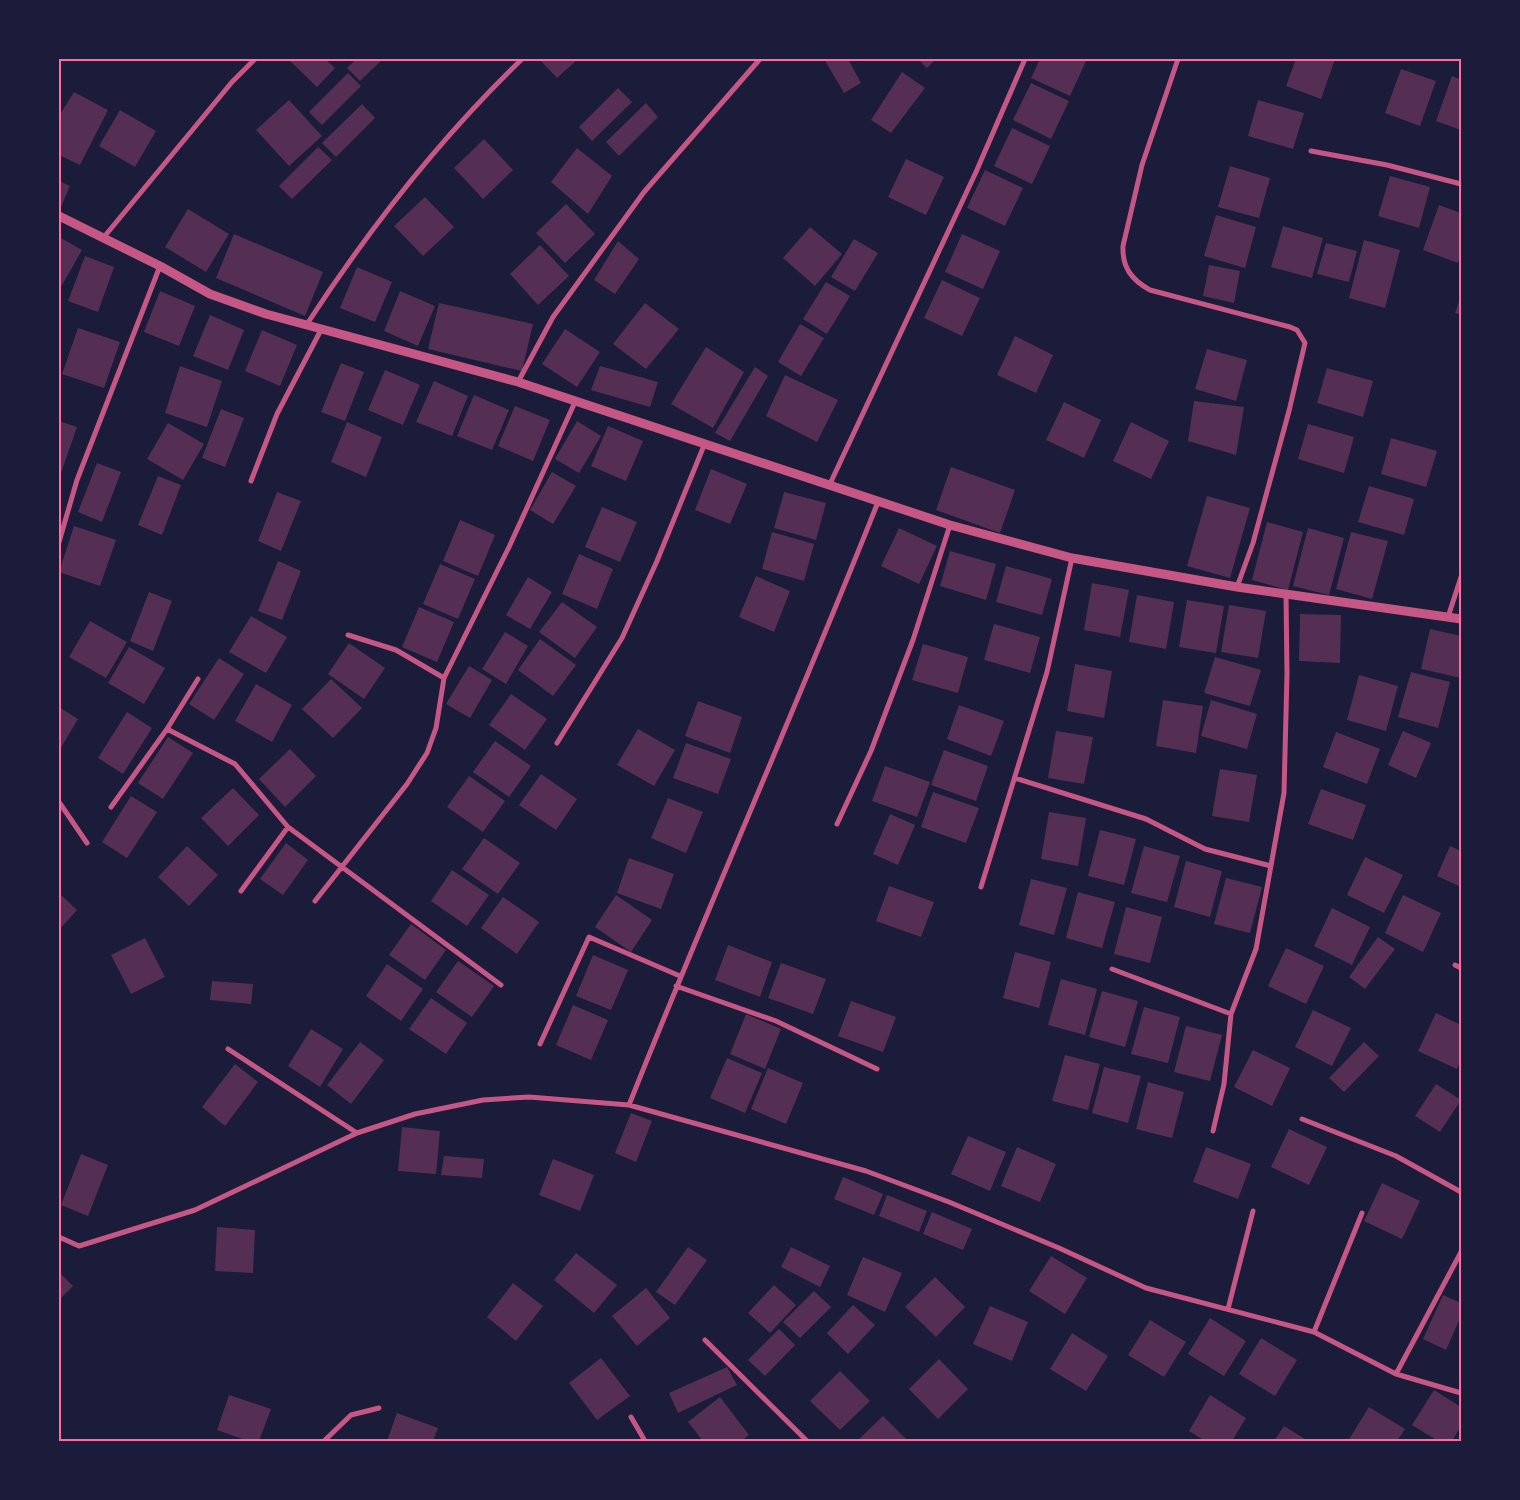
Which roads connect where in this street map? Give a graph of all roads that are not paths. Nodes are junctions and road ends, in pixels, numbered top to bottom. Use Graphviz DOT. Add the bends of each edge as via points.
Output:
graph roads {
  1 [pos="255,59"];
  2 [pos="522,59"];
  3 [pos="760,59"];
  4 [pos="1025,59"];
  5 [pos="1178,59"];
  6 [pos="1311,151"];
  7 [pos="1461,184"];
  8 [pos="59,216"];
  9 [pos="104,237"];
  10 [pos="160,266"];
  11 [pos="307,324"];
  12 [pos="322,328"];
  13 [pos="518,382"];
  14 [pos="575,402"];
  15 [pos="705,443"];
  16 [pos="251,481"];
  17 [pos="829,486"];
  18 [pos="878,502"];
  19 [pos="950,525"];
  20 [pos="59,542"];
  21 [pos="1072,558"];
  22 [pos="1461,577"];
  23 [pos="1238,587"];
  24 [pos="1286,594"];
  25 [pos="1448,617"];
  26 [pos="1461,619"];
  27 [pos="348,635"];
  28 [pos="444,678"];
  29 [pos="198,679"];
  30 [pos="167,729"];
  31 [pos="558,743"];
  32 [pos="1015,778"];
  33 [pos="59,802"];
  34 [pos="111,807"];
  35 [pos="837,824"];
  36 [pos="288,827"];
  37 [pos="87,843"];
  38 [pos="1271,866"];
  39 [pos="342,868"];
  40 [pos="981,887"];
  41 [pos="241,890"];
  42 [pos="315,902"];
  43 [pos="1455,964"];
  44 [pos="1461,968"];
  45 [pos="1112,969"];
  46 [pos="680,976"];
  47 [pos="501,984"];
  48 [pos="676,986"];
  49 [pos="1231,1014"];
  50 [pos="540,1044"];
  51 [pos="228,1049"];
  52 [pos="877,1069"];
  53 [pos="629,1105"];
  54 [pos="1302,1119"];
  55 [pos="1213,1131"];
  56 [pos="357,1133"];
  57 [pos="1461,1192"];
  58 [pos="1253,1212"];
  59 [pos="1362,1214"];
  60 [pos="59,1237"];
  61 [pos="1461,1252"];
  62 [pos="1228,1309"];
  63 [pos="1314,1332"];
  64 [pos="705,1340"];
  65 [pos="1396,1374"];
  66 [pos="1461,1393"];
  67 [pos="379,1408"];
  68 [pos="631,1417"];
  69 [pos="324,1441"];
  70 [pos="646,1441"];
  71 [pos="807,1441"];
  1 -- 9 [label="street" via="232,82"];
  2 -- 11 [label="street" via="490,89 413,177 345,265"];
  3 -- 13 [label="street" via="644,192 553,317"];
  4 -- 17 [label="street"];
  5 -- 23 [label="street" via="1142,165 1124,246 1126,269 1150,290 1290,327 1297,330 1304,343 1289,411"];
  6 -- 7 [label="street" via="1387,165"];
  8 -- 9 [label="street"];
  9 -- 10 [label="street"];
  10 -- 11 [label="street" via="210,294 266,314"];
  10 -- 20 [label="street" via="74,489"];
  11 -- 12 [label="street"];
  12 -- 13 [label="street"];
  12 -- 16 [label="street" via="277,414"];
  13 -- 14 [label="street"];
  14 -- 15 [label="street"];
  14 -- 28 [label="street" via="510,545"];
  15 -- 17 [label="street"];
  15 -- 31 [label="street" via="658,561 622,638"];
  17 -- 18 [label="street"];
  18 -- 19 [label="street"];
  18 -- 46 [label="street"];
  19 -- 21 [label="street"];
  19 -- 35 [label="street" via="913,640 871,752"];
  21 -- 23 [label="street"];
  21 -- 32 [label="street" via="1047,672"];
  22 -- 25 [label="street"];
  23 -- 24 [label="street"];
  24 -- 25 [label="street"];
  24 -- 38 [label="street" via="1286,765"];
  25 -- 26 [label="street"];
  27 -- 28 [label="street" via="396,650"];
  28 -- 39 [label="street" via="436,728 426,753 407,784"];
  29 -- 30 [label="street"];
  30 -- 34 [label="street"];
  30 -- 36 [label="street" via="235,764"];
  32 -- 38 [label="street" via="1146,819 1205,849"];
  32 -- 40 [label="street"];
  33 -- 37 [label="street"];
  36 -- 39 [label="street"];
  36 -- 41 [label="street"];
  38 -- 49 [label="street" via="1256,949"];
  39 -- 42 [label="street"];
  39 -- 47 [label="street"];
  43 -- 44 [label="street"];
  45 -- 49 [label="street"];
  46 -- 48 [label="street"];
  46 -- 50 [label="street" via="589,937"];
  48 -- 52 [label="street" via="776,1021"];
  48 -- 53 [label="street"];
  49 -- 55 [label="street" via="1224,1084"];
  51 -- 56 [label="street"];
  53 -- 56 [label="street" via="529,1097 483,1100 415,1114"];
  53 -- 62 [label="street" via="866,1171 949,1202 1146,1288"];
  54 -- 57 [label="street" via="1396,1156"];
  56 -- 60 [label="street" via="195,1210 79,1246"];
  58 -- 62 [label="street"];
  59 -- 63 [label="street"];
  61 -- 65 [label="street"];
  62 -- 63 [label="street"];
  63 -- 65 [label="street"];
  64 -- 71 [label="street"];
  65 -- 66 [label="street"];
  67 -- 69 [label="street" via="351,1415"];
  68 -- 70 [label="street"];
}
